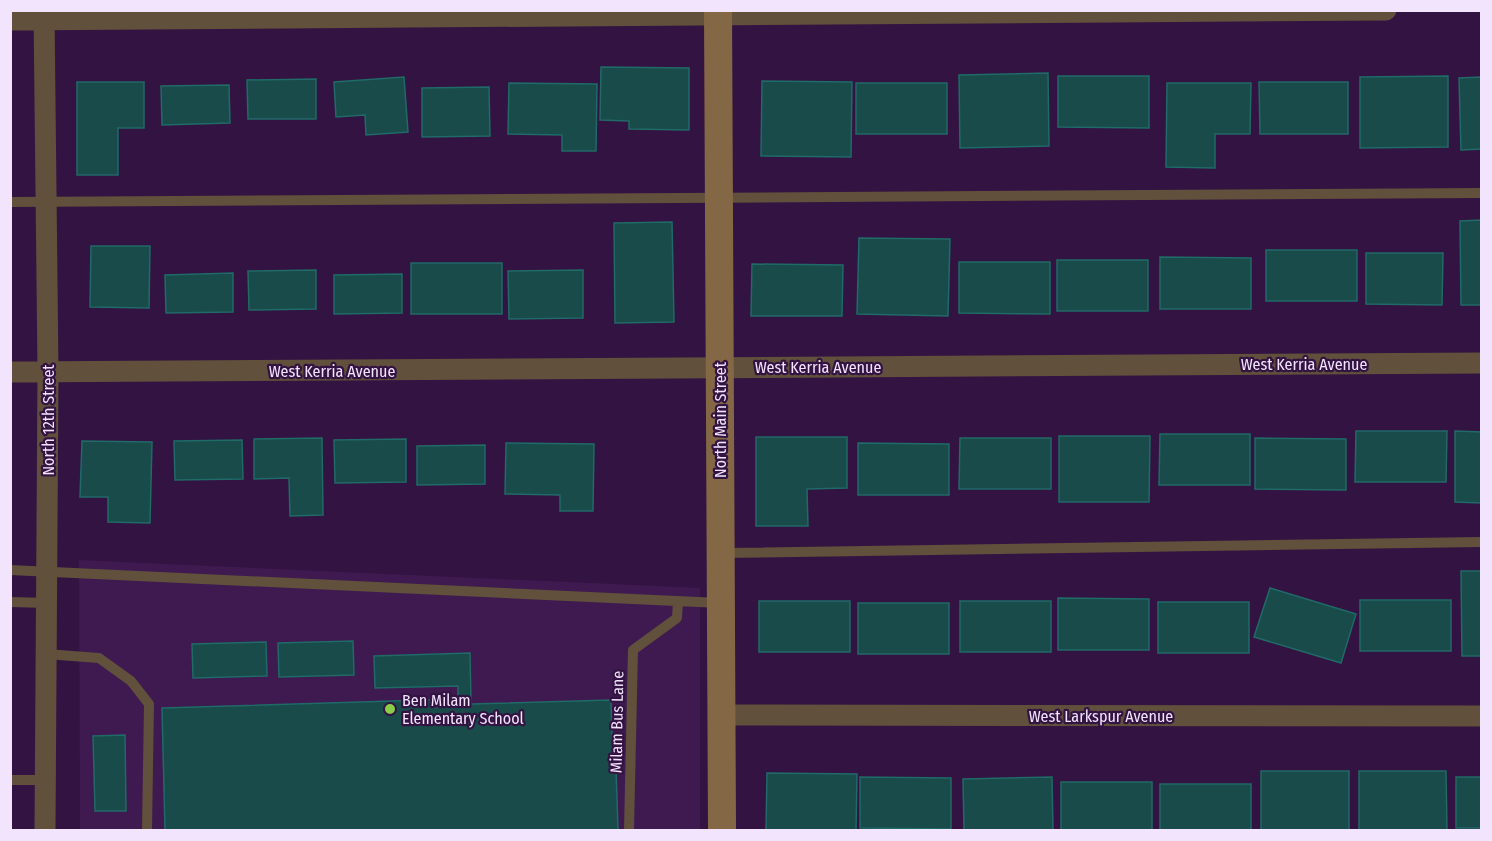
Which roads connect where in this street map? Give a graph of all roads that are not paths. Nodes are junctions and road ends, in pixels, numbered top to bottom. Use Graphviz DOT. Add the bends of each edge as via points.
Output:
graph roads {
  1 [pos="1386,10"];
  2 [pos="718,13"];
  3 [pos="44,15"];
  4 [pos="10,20"];
  5 [pos="1482,193"];
  6 [pos="719,198"];
  7 [pos="46,201"];
  8 [pos="10,202"];
  9 [pos="1482,363"];
  10 [pos="720,368"];
  11 [pos="10,372"];
  12 [pos="48,372"];
  13 [pos="1482,542"];
  14 [pos="720,553"];
  15 [pos="10,570"];
  16 [pos="47,572"];
  17 [pos="678,601"];
  18 [pos="10,602"];
  19 [pos="47,603"];
  20 [pos="721,603"];
  21 [pos="46,654"];
  22 [pos="721,716"];
  23 [pos="1482,716"];
  24 [pos="10,780"];
  25 [pos="45,780"];
  26 [pos="45,831"];
  27 [pos="147,831"];
  28 [pos="629,831"];
  29 [pos="722,831"];
  1 -- 2 [label="street"];
  2 -- 3 [label="street"];
  2 -- 6 [label="street, North Main Street"];
  3 -- 4 [label="street"];
  3 -- 7 [label="street, North 12th Street"];
  5 -- 6 [label="lane"];
  6 -- 7 [label="lane"];
  6 -- 10 [label="street, North Main Street"];
  7 -- 8 [label="lane"];
  7 -- 12 [label="street, North 12th Street"];
  9 -- 10 [label="street, West Kerria Avenue"];
  10 -- 12 [label="street, West Kerria Avenue"];
  10 -- 14 [label="street, North Main Street"];
  11 -- 12 [label="street, West Kerria Avenue"];
  12 -- 16 [label="street, North 12th Street"];
  13 -- 14 [label="lane"];
  14 -- 20 [label="street, North Main Street"];
  15 -- 16 [label="lane"];
  16 -- 17 [label="lane"];
  16 -- 19 [label="street, North 12th Street"];
  17 -- 20 [label="lane"];
  17 -- 28 [label="lane, Milam Bus Lane" via="677,618 633,650"];
  18 -- 19 [label="lane"];
  19 -- 21 [label="street, North 12th Street"];
  20 -- 22 [label="street, North Main Street"];
  21 -- 25 [label="street, North 12th Street"];
  21 -- 27 [label="lane" via="99,658 131,681 149,704"];
  22 -- 23 [label="street, West Larkspur Avenue"];
  22 -- 29 [label="street, North Main Street"];
  24 -- 25 [label="lane"];
  25 -- 26 [label="street, North 12th Street"];
}
